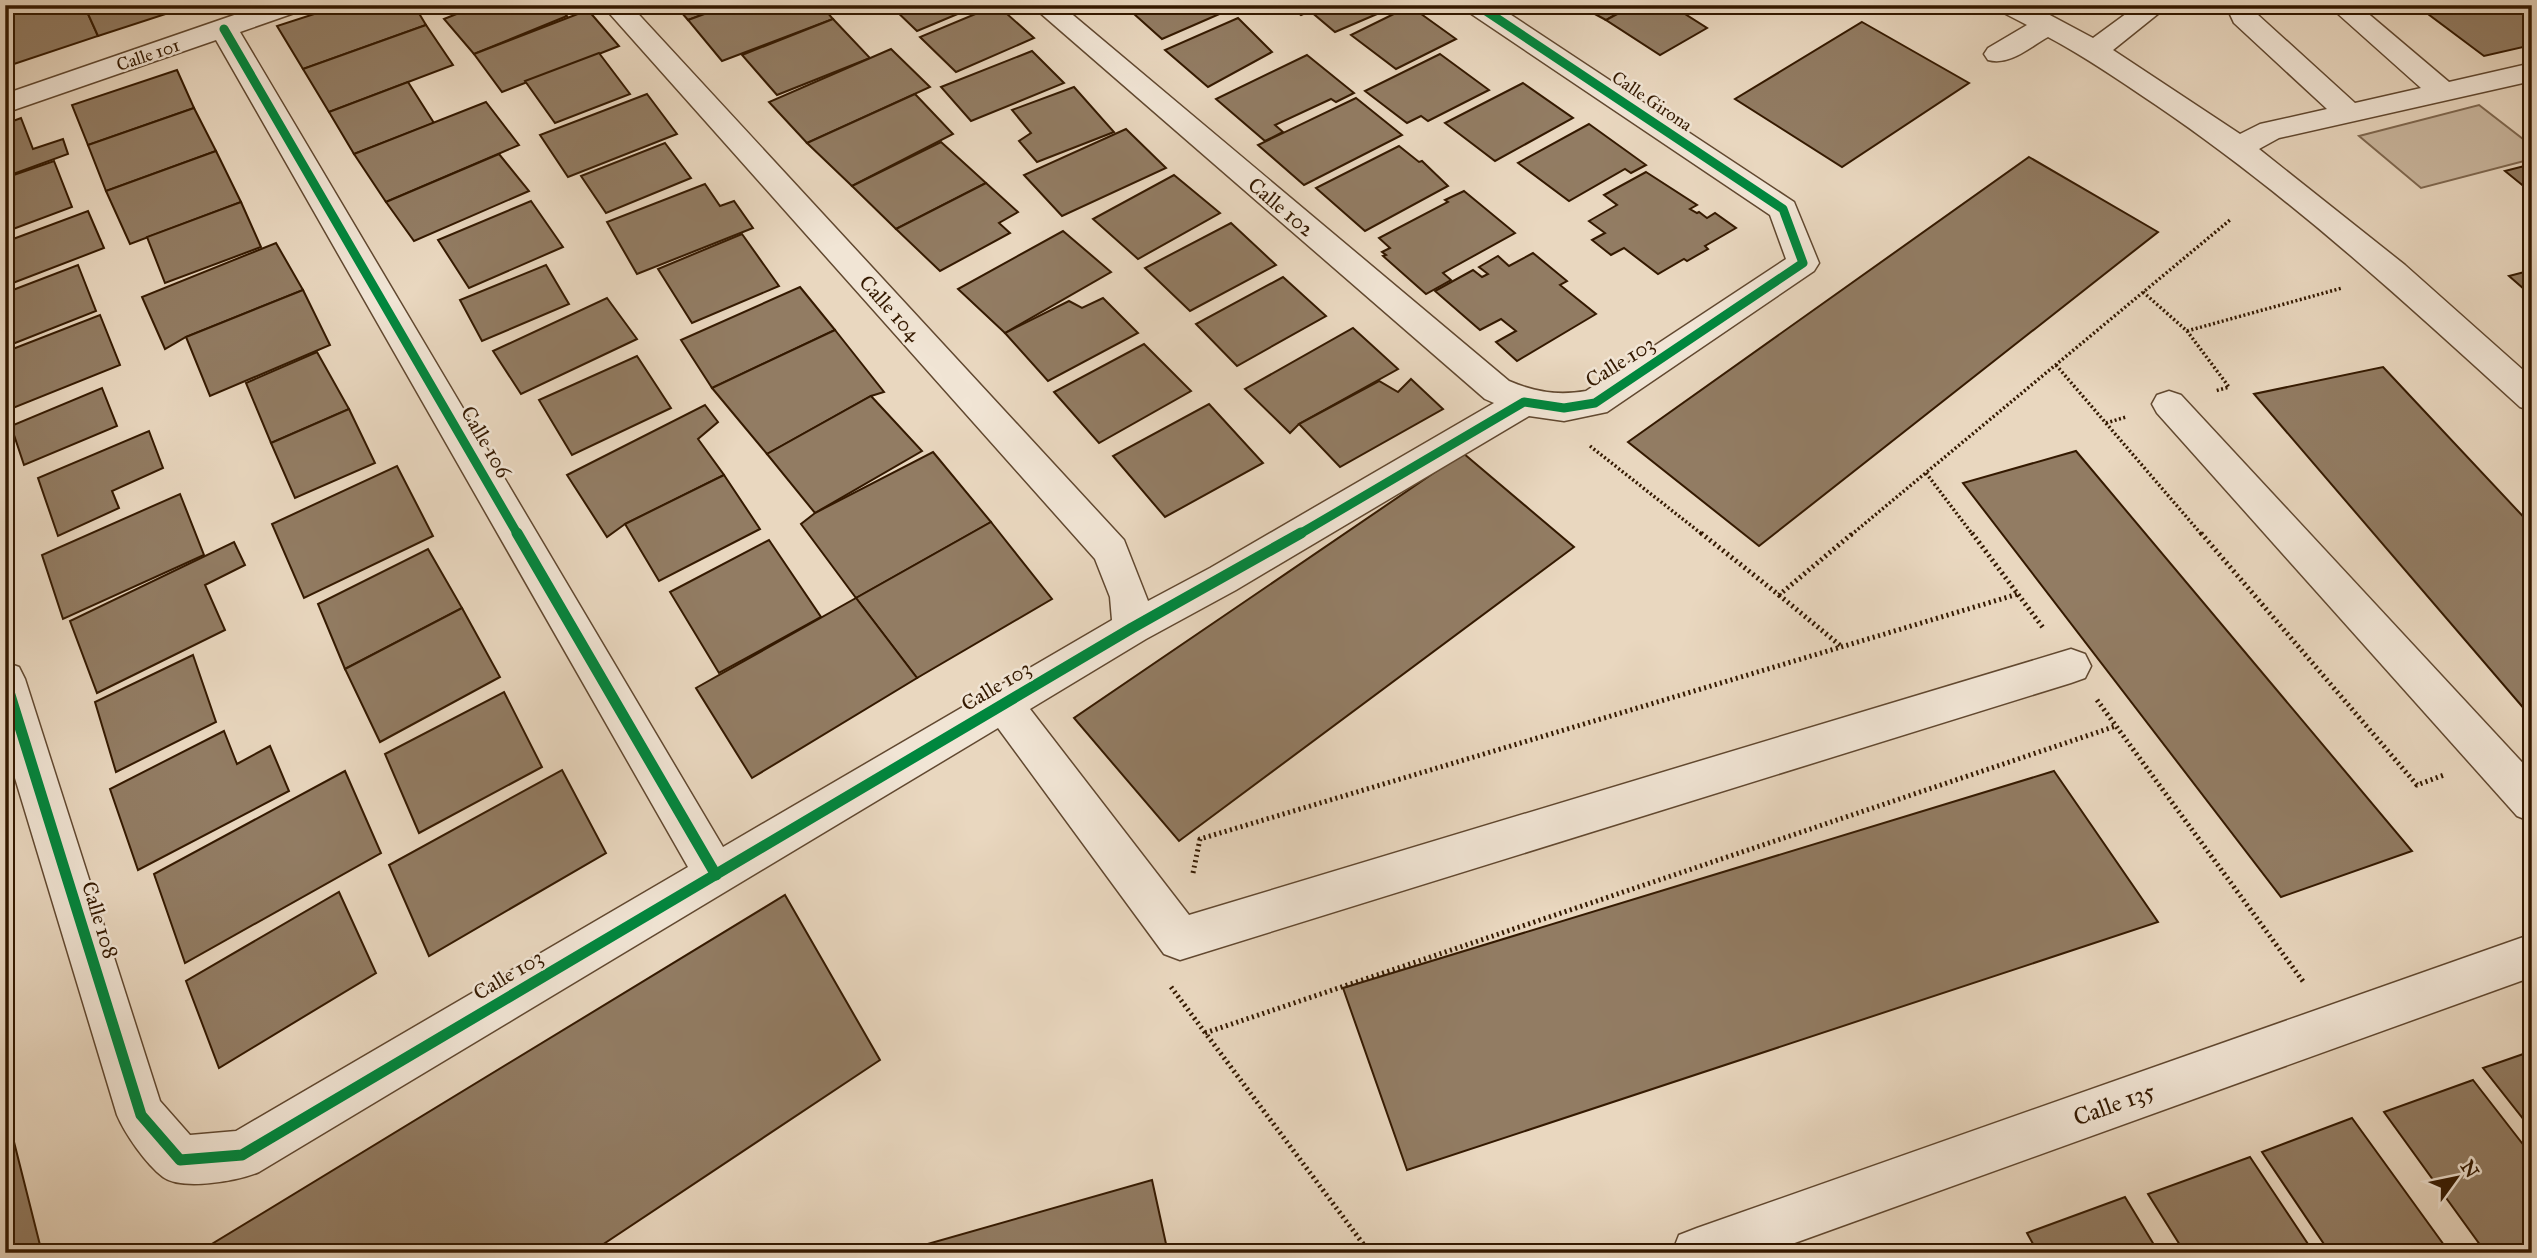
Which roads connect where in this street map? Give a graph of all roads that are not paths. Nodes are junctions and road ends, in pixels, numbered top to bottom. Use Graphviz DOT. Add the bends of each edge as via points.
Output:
graph roads {
  1 [pos="290,5"];
  2 [pos="615,5"];
  3 [pos="1044,5"];
  4 [pos="1477,5"];
  5 [pos="2010,5"];
  6 [pos="2156,5"];
  7 [pos="2243,5"];
  8 [pos="2341,5"];
  9 [pos="2048,25"];
  10 [pos="224,29"];
  11 [pos="2094,50"];
  12 [pos="1998,54"];
  13 [pos="2532,72"];
  14 [pos="2444,92"];
  15 [pos="5,104"];
  16 [pos="2350,114"];
  17 [pos="2238,147"];
  18 [pos="1793,237"];
  19 [pos="2532,398"];
  20 [pos="1524,402"];
  21 [pos="2169,404"];
  22 [pos="1132,628"];
  23 [pos="2071,666"];
  24 [pos="5,679"];
  25 [pos="1003,704"];
  26 [pos="2532,803"];
  27 [pos="716,875"];
  28 [pos="2532,955"];
  29 [pos="180,1160"];
  30 [pos="1697,1253"];
  1 -- 10 [label="street, Calle 101"];
  2 -- 22 [label="street, Calle 104" via="1111,551 1129,597"];
  3 -- 20 [label="street, Calle 102" via="1497,390"];
  4 -- 18 [label="street, Calle Girona" via="1783,209"];
  5 -- 9 [label="street"];
  6 -- 11 [label="street"];
  7 -- 16 [label="street" via="2244,17"];
  8 -- 14 [label="street"];
  9 -- 11 [label="street"];
  9 -- 12 [label="street"];
  10 -- 15 [label="street, Calle 101"];
  10 -- 27 [label="street, Calle 106"];
  11 -- 17 [label="street"];
  13 -- 14 [label="street"];
  14 -- 16 [label="street"];
  16 -- 17 [label="street" via="2270,131"];
  17 -- 19 [label="street" via="2394,273"];
  18 -- 20 [label="street, Calle 103" via="1803,263 1595,403 1564,408"];
  20 -- 22 [label="street, Calle 103"];
  21 -- 26 [label="street"];
  22 -- 25 [label="street, Calle 103"];
  23 -- 25 [label="street" via="1180,939"];
  24 -- 29 [label="street, Calle 108" via="141,1115"];
  25 -- 27 [label="street, Calle 103"];
  27 -- 29 [label="street, Calle 103" via="242,1156"];
  28 -- 30 [label="street, Calle 135"];
}
